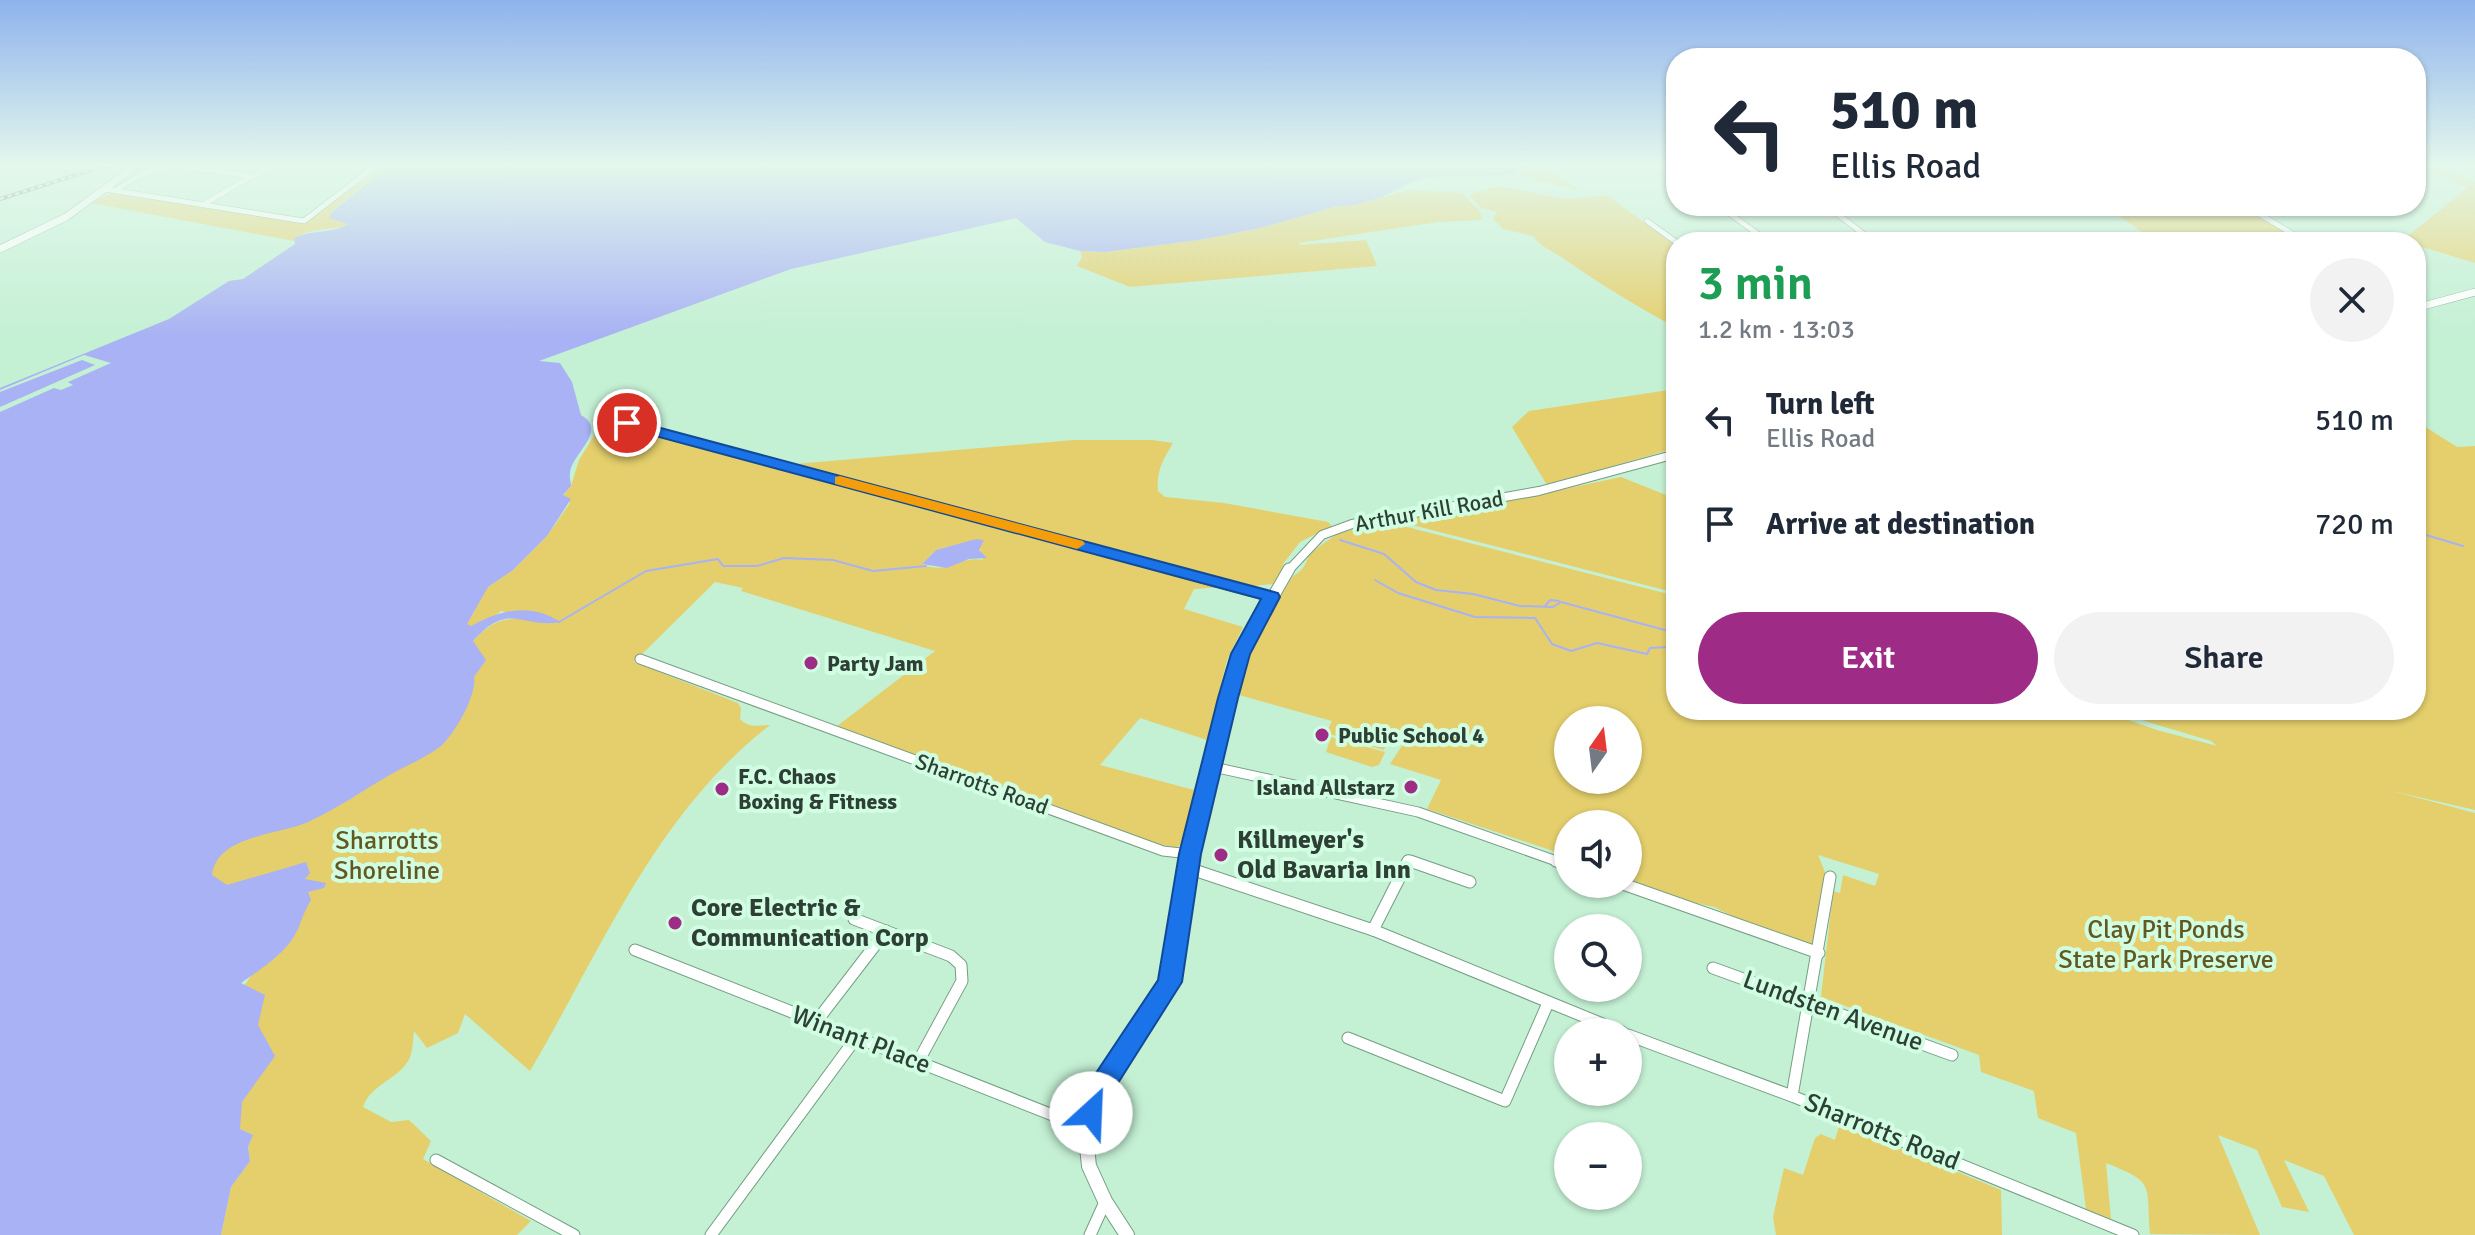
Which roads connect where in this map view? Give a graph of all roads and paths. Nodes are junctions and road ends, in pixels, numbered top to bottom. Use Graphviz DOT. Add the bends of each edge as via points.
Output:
graph roads {
  1 [pos="56,222"];
  2 [pos="1648,222"];
  3 [pos="2272,222"];
  4 [pos="2289,232"];
  5 [pos="1666,235"];
  6 [pos="0,249"];
  7 [pos="2475,292"];
  8 [pos="2426,305"];
  9 [pos="627,423"];
  10 [pos="1666,457"];
  11 [pos="1271,597"];
  12 [pos="640,659"];
  13 [pos="1213,767"];
  14 [pos="1190,854"];
  15 [pos="1554,860"];
  16 [pos="1188,868"];
  17 [pos="1830,877"];
  18 [pos="1470,882"];
  19 [pos="1642,891"];
  20 [pos="854,919"];
  21 [pos="1373,930"];
  22 [pos="886,931"];
  23 [pos="635,950"];
  24 [pos="1819,953"];
  25 [pos="1713,968"];
  26 [pos="1810,1002"];
  27 [pos="1548,1003"];
  28 [pos="1586,1018"];
  29 [pos="816,1022"];
  30 [pos="856,1038"];
  31 [pos="1348,1038"];
  32 [pos="1642,1040"];
  33 [pos="1952,1055"];
  34 [pos="918,1062"];
  35 [pos="1792,1096"];
  36 [pos="1088,1129"];
  37 [pos="436,1160"];
  38 [pos="1105,1201"];
  39 [pos="574,1235"];
  40 [pos="711,1235"];
  41 [pos="1090,1235"];
  42 [pos="1127,1235"];
  43 [pos="2133,1235"];
  1 -- 6 [label="street"];
  2 -- 5 [label="street"];
  3 -- 4 [label="street"];
  7 -- 8 [label="street"];
  9 -- 11 [label="street"];
  10 -- 11 [label="street, Arthur Kill Road" via="1539,491 1338,529 1300,553"];
  11 -- 13 [label="street, Arthur Kill Road" via="1240,654"];
  12 -- 14 [label="street, Sharrotts Road" via="1163,851"];
  13 -- 14 [label="street, Arthur Kill Road"];
  13 -- 15 [label="street" via="1418,812"];
  14 -- 16 [label="street, Arthur Kill Road"];
  16 -- 21 [label="street"];
  16 -- 36 [label="street, Arthur Kill Road" via="1170,982 1103,1084"];
  17 -- 24 [label="street"];
  18 -- 21 [label="street" via="1408,860"];
  19 -- 24 [label="street"];
  20 -- 22 [label="street"];
  21 -- 27 [label="street"];
  22 -- 29 [label="street"];
  22 -- 34 [label="street" via="951,956 961,965 962,981"];
  23 -- 29 [label="street, Winant Place"];
  24 -- 26 [label="street"];
  25 -- 26 [label="street, Lundsten Avenue"];
  26 -- 33 [label="street, Lundsten Avenue"];
  26 -- 35 [label="street"];
  27 -- 28 [label="street"];
  27 -- 31 [label="street" via="1505,1101"];
  29 -- 30 [label="street, Winant Place"];
  30 -- 34 [label="street, Winant Place"];
  30 -- 40 [label="street"];
  32 -- 35 [label="street, Sharrotts Road"];
  34 -- 36 [label="street, Winant Place"];
  35 -- 43 [label="street, Sharrotts Road"];
  36 -- 38 [label="street, Arthur Kill Road" via="1089,1166"];
  37 -- 39 [label="street"];
  38 -- 41 [label="street"];
  38 -- 42 [label="street, Arthur Kill Road"];
}
